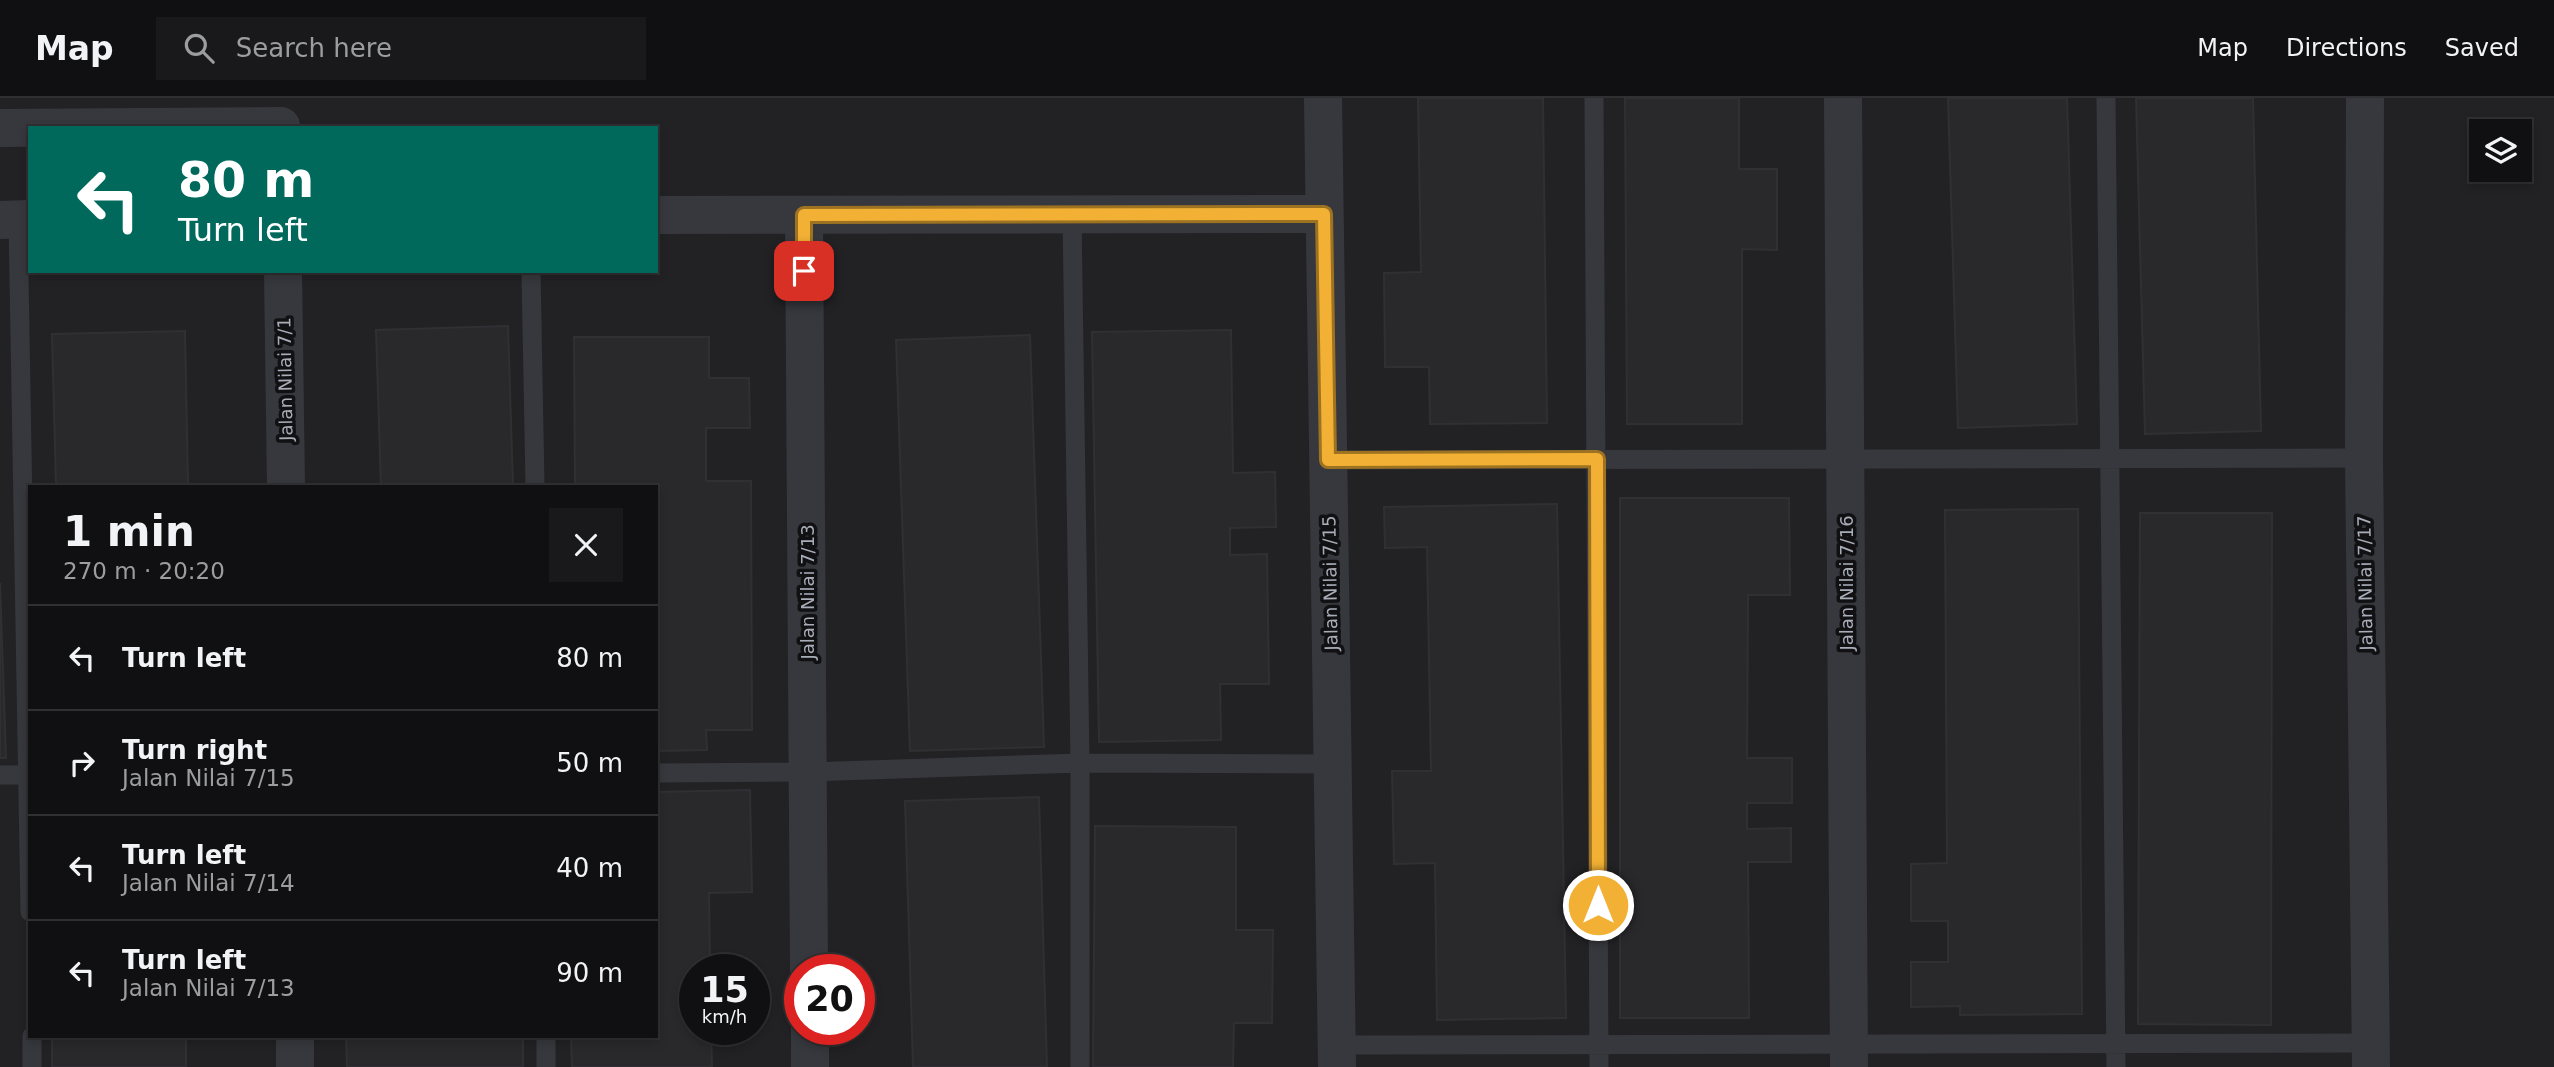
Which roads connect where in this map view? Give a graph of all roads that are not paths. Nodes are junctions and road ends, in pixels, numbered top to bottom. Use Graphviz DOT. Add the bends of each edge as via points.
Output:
graph roads {
  1 [pos="1323,98"];
  2 [pos="1594,98"];
  3 [pos="1843,98"];
  4 [pos="2106,98"];
  5 [pos="2365,98"];
  6 [pos="281,117"];
  7 [pos="51,126"];
  8 [pos="28,127"];
  9 [pos="0,128"];
  10 [pos="1072,214"];
  11 [pos="1324,214"];
  12 [pos="658,215"];
  13 [pos="804,215"];
  14 [pos="16,219"];
  15 [pos="283,273"];
  16 [pos="531,273"];
  17 [pos="2110,458"];
  18 [pos="2364,458"];
  19 [pos="1597,459"];
  20 [pos="1845,459"];
  21 [pos="1328,460"];
  22 [pos="286,485"];
  23 [pos="535,485"];
  24 [pos="28,732"];
  25 [pos="1080,763"];
  26 [pos="1332,764"];
  27 [pos="808,772"];
  28 [pos="658,773"];
  29 [pos="0,775"];
  30 [pos="28,775"];
  31 [pos="809,954"];
  32 [pos="32,1038"];
  33 [pos="295,1038"];
  34 [pos="546,1038"];
  35 [pos="2116,1044"];
  36 [pos="810,1045"];
  37 [pos="1599,1045"];
  38 [pos="2371,1055"];
  39 [pos="1337,1056"];
  40 [pos="1849,1056"];
  41 [pos="32,1067"];
  42 [pos="295,1067"];
  43 [pos="546,1067"];
  44 [pos="810,1067"];
  45 [pos="1080,1067"];
  46 [pos="1599,1067"];
  47 [pos="2116,1067"];
  1 -- 11 [label="street, Jalan Nilai 7/15"];
  2 -- 19 [label="lane"];
  3 -- 20 [label="street, Jalan Nilai 7/16"];
  4 -- 17 [label="lane"];
  5 -- 18 [label="street, Jalan Nilai 7/17"];
  6 -- 7 [label="street"];
  8 -- 9 [label="street"];
  10 -- 11 [label="street"];
  10 -- 13 [label="street"];
  10 -- 25 [label="lane"];
  11 -- 21 [label="street, Jalan Nilai 7/15"];
  12 -- 13 [label="street"];
  13 -- 27 [label="street, Jalan Nilai 7/13"];
  14 -- 24 [label="lane"];
  15 -- 22 [label="street, Jalan Nilai 7/1"];
  16 -- 23 [label="lane"];
  17 -- 18 [label="lane"];
  17 -- 20 [label="lane"];
  17 -- 35 [label="lane"];
  18 -- 38 [label="street, Jalan Nilai 7/17"];
  19 -- 20 [label="lane"];
  19 -- 21 [label="lane"];
  19 -- 37 [label="lane"];
  20 -- 40 [label="street, Jalan Nilai 7/16"];
  21 -- 26 [label="street, Jalan Nilai 7/15"];
  25 -- 26 [label="lane"];
  25 -- 27 [label="lane"];
  25 -- 45 [label="lane"];
  26 -- 39 [label="street, Jalan Nilai 7/15"];
  27 -- 28 [label="lane"];
  27 -- 31 [label="street, Jalan Nilai 7/13"];
  29 -- 30 [label="lane"];
  32 -- 41 [label="lane"];
  33 -- 42 [label="street"];
  34 -- 43 [label="lane"];
  35 -- 38 [label="lane"];
  35 -- 40 [label="lane"];
  35 -- 47 [label="lane"];
  36 -- 44 [label="street"];
  37 -- 39 [label="lane"];
  37 -- 40 [label="lane"];
  37 -- 46 [label="lane"];
}
